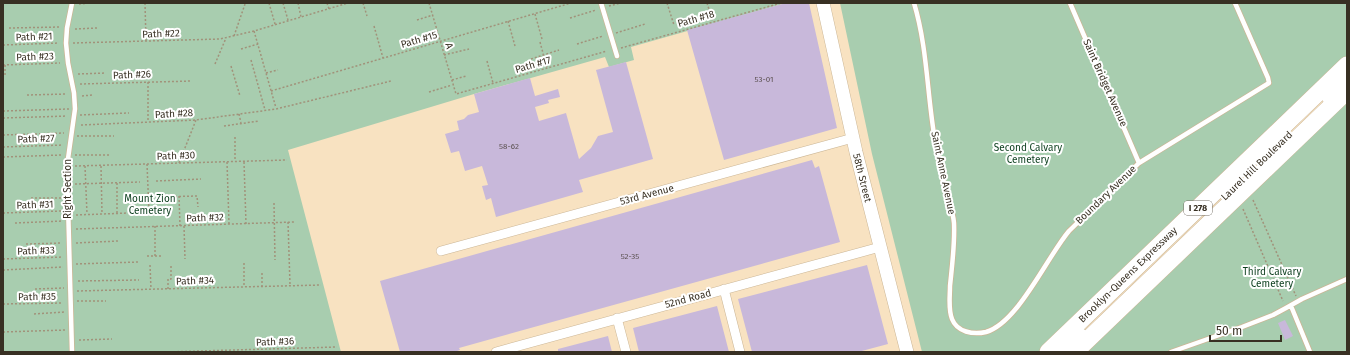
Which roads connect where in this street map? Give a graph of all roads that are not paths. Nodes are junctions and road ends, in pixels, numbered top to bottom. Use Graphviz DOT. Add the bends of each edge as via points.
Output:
graph roads {
  1 [pos="72,3"];
  2 [pos="601,3"];
  3 [pos="823,3"];
  4 [pos="914,3"];
  5 [pos="1070,3"];
  6 [pos="1235,3"];
  7 [pos="617,56"];
  8 [pos="1347,65"];
  9 [pos="1347,79"];
  10 [pos="1347,91"];
  11 [pos="853,138"];
  12 [pos="1139,163"];
  13 [pos="880,247"];
  14 [pos="441,251"];
  15 [pos="1347,279"];
  16 [pos="724,289"];
  17 [pos="1289,307"];
  18 [pos="617,318"];
  19 [pos="971,333"];
  20 [pos="511,350"];
  21 [pos="72,352"];
  22 [pos="496,352"];
  23 [pos="626,352"];
  24 [pos="740,352"];
  25 [pos="907,352"];
  26 [pos="1048,352"];
  27 [pos="1063,352"];
  28 [pos="1075,352"];
  29 [pos="1171,352"];
  30 [pos="1310,352"];
  1 -- 21 [label="lane, Right Section" via="66,43 74,95 73,125 66,166"];
  2 -- 7 [label="lane"];
  3 -- 11 [label="main road, 58th Street"];
  4 -- 19 [label="lane, Saint Anne Avenue" via="921,33 935,138 954,222 950,314 952,321 959,328"];
  5 -- 12 [label="lane, Saint Bridget Avenue"];
  6 -- 12 [label="lane, Boundary Avenue" via="1269,82"];
  8 -- 26 [label="highway, Brooklyn-Queens Expressway / I 278"];
  9 -- 27 [label="main road, Laurel Hill Boulevard"];
  10 -- 28 [label="highway, Brooklyn-Queens Expressway / I 278"];
  11 -- 13 [label="main road, 58th Street"];
  11 -- 14 [label="street, 53rd Avenue"];
  12 -- 19 [label="lane, Boundary Avenue" via="1061,240 1021,302 1006,319 991,330"];
  13 -- 16 [label="street, 52nd Road"];
  13 -- 25 [label="main road, 58th Street"];
  15 -- 17 [label="lane"];
  16 -- 18 [label="street, 52nd Road"];
  16 -- 24 [label="street"];
  17 -- 29 [label="lane"];
  17 -- 30 [label="lane"];
  18 -- 20 [label="street, 52nd Road"];
  18 -- 23 [label="street"];
  20 -- 22 [label="street, 52nd Road"];
}
